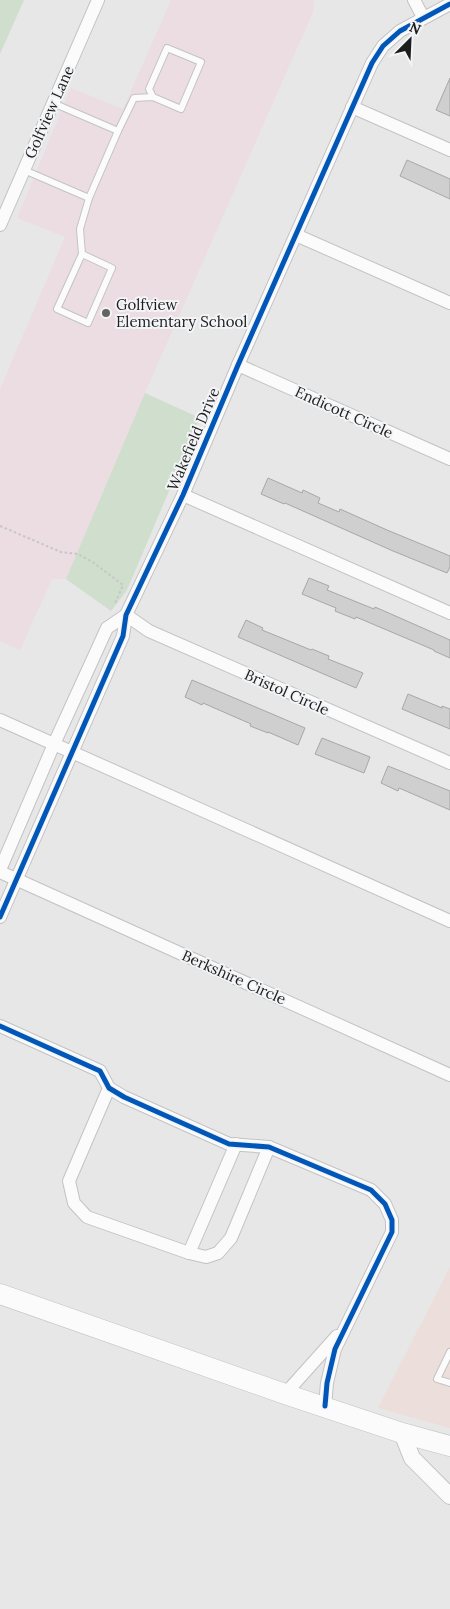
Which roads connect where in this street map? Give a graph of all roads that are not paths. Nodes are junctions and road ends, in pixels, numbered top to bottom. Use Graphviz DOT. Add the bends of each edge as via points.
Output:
graph roads {
  1 [pos="98,0"];
  2 [pos="414,0"];
  3 [pos="450,4"];
  4 [pos="423,17"];
  5 [pos="153,97"];
  6 [pos="53,103"];
  7 [pos="352,107"];
  8 [pos="118,130"];
  9 [pos="450,150"];
  10 [pos="24,170"];
  11 [pos="89,198"];
  12 [pos="0,224"];
  13 [pos="296,236"];
  14 [pos="82,254"];
  15 [pos="450,303"];
  16 [pos="238,365"];
  17 [pos="450,459"];
  18 [pos="183,495"];
  19 [pos="450,613"];
  20 [pos="126,615"];
  21 [pos="0,720"];
  22 [pos="54,744"];
  23 [pos="71,752"];
  24 [pos="450,763"];
  25 [pos="0,871"];
  26 [pos="17,879"];
  27 [pos="0,917"];
  28 [pos="450,921"];
  29 [pos="0,1026"];
  30 [pos="450,1075"];
  31 [pos="109,1088"];
  32 [pos="236,1144"];
  33 [pos="269,1147"];
  34 [pos="189,1253"];
  35 [pos="0,1294"];
  36 [pos="346,1327"];
  37 [pos="450,1352"];
  38 [pos="450,1383"];
  39 [pos="285,1394"];
  40 [pos="325,1406"];
  41 [pos="402,1433"];
  42 [pos="450,1446"];
  43 [pos="450,1496"];
  1 -- 6 [label="street, Golfview Lane"];
  2 -- 4 [label="street"];
  3 -- 4 [label="street, Wakefield Drive"];
  4 -- 7 [label="street, Wakefield Drive" via="383,46"];
  5 -- 5 [label="lane" via="181,109 201,62 167,48 149,89"];
  5 -- 8 [label="lane" via="134,98"];
  6 -- 8 [label="lane"];
  6 -- 10 [label="street, Golfview Lane"];
  7 -- 9 [label="street"];
  7 -- 13 [label="street, Wakefield Drive"];
  8 -- 11 [label="lane"];
  10 -- 11 [label="lane"];
  10 -- 12 [label="street, Golfview Lane"];
  11 -- 14 [label="lane" via="80,229"];
  13 -- 15 [label="street"];
  13 -- 16 [label="street, Wakefield Drive"];
  14 -- 14 [label="lane" via="57,309 88,323 112,268"];
  16 -- 17 [label="street, Endicott Circle"];
  16 -- 18 [label="street, Wakefield Drive"];
  18 -- 19 [label="street"];
  18 -- 20 [label="street, Wakefield Drive"];
  20 -- 22 [label="street, Wakefield Drive" via="107,628"];
  20 -- 23 [label="street, Wakefield Drive" via="123,636"];
  20 -- 24 [label="street, Bristol Circle" via="149,631"];
  21 -- 22 [label="street"];
  22 -- 23 [label="street"];
  22 -- 25 [label="street, Wakefield Drive"];
  23 -- 26 [label="street, Wakefield Drive"];
  23 -- 28 [label="street"];
  25 -- 26 [label="street, Berkshire Circle"];
  26 -- 27 [label="street, Wakefield Drive"];
  26 -- 30 [label="street, Berkshire Circle"];
  29 -- 31 [label="street" via="100,1072"];
  31 -- 32 [label="street" via="229,1144"];
  31 -- 34 [label="street" via="70,1181 74,1203 87,1217"];
  32 -- 33 [label="street"];
  32 -- 34 [label="street"];
  33 -- 34 [label="street" via="231,1238 218,1253 206,1257"];
  33 -- 36 [label="street" via="372,1190 385,1204 392,1220 392,1232"];
  35 -- 39 [label="main road"];
  36 -- 39 [label="street"];
  36 -- 40 [label="street" via="335,1349 326,1383"];
  37 -- 38 [label="lane" via="437,1379"];
  39 -- 40 [label="main road"];
  40 -- 41 [label="main road"];
  41 -- 42 [label="main road"];
  41 -- 43 [label="street" via="412,1458"];
}
